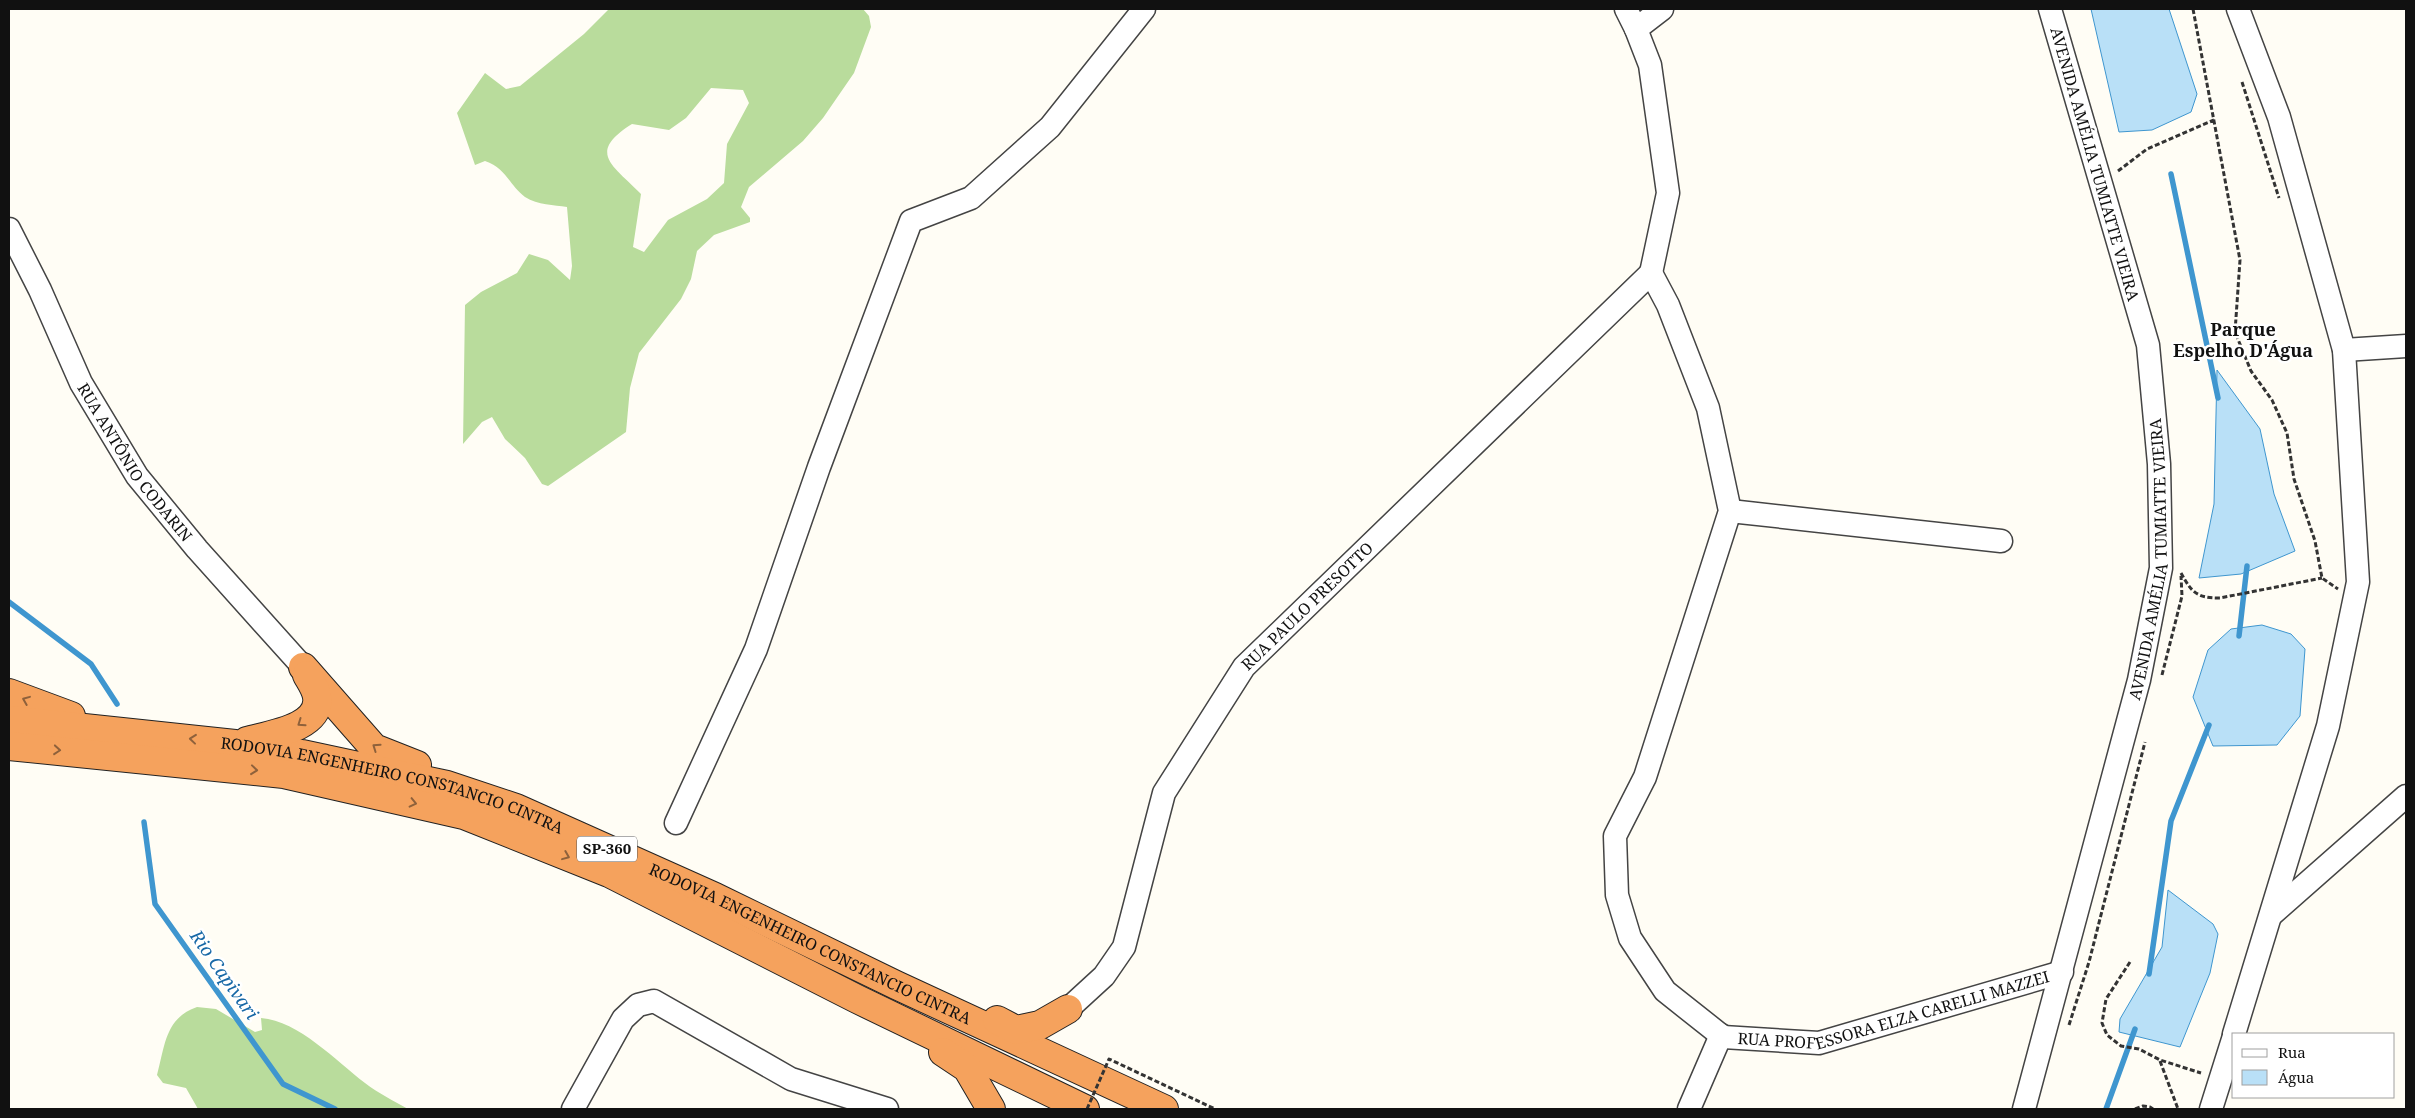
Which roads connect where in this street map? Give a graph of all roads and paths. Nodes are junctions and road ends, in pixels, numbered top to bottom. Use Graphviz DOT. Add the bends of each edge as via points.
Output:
graph roads {
  1 [pos="1144,9"];
  2 [pos="1626,9"];
  3 [pos="1662,9"];
  4 [pos="2050,9"];
  5 [pos="2193,9"];
  6 [pos="2238,9"];
  7 [pos="1636,28"];
  8 [pos="2240,74"];
  9 [pos="2214,120"];
  10 [pos="2118,172"];
  11 [pos="2281,204"];
  12 [pos="9,229"];
  13 [pos="1651,273"];
  14 [pos="2406,346"];
  15 [pos="2344,350"];
  16 [pos="1730,510"];
  17 [pos="2001,542"];
  18 [pos="2181,572"];
  19 [pos="2322,578"];
  20 [pos="2340,581"];
  21 [pos="2182,596"];
  22 [pos="303,667"];
  23 [pos="2160,683"];
  24 [pos="9,693"];
  25 [pos="9,720"];
  26 [pos="122,732"];
  27 [pos="2146,740"];
  28 [pos="235,744"];
  29 [pos="9,746"];
  30 [pos="2405,800"];
  31 [pos="516,808"];
  32 [pos="676,823"];
  33 [pos="2271,915"];
  34 [pos="2130,962"];
  35 [pos="2062,972"];
  36 [pos="896,985"];
  37 [pos="856,999"];
  38 [pos="1068,1009"];
  39 [pos="2069,1026"];
  40 [pos="2235,1033"];
  41 [pos="1721,1036"];
  42 [pos="2232,1041"];
  43 [pos="2160,1060"];
  44 [pos="2205,1064"];
  45 [pos="2202,1074"];
  46 [pos="2199,1082"];
  47 [pos="1116,1088"];
  48 [pos="573,1109"];
  49 [pos="887,1109"];
  50 [pos="991,1109"];
  51 [pos="999,1109"];
  52 [pos="1075,1109"];
  53 [pos="1086,1109"];
  54 [pos="1164,1109"];
  55 [pos="1215,1109"];
  56 [pos="1689,1109"];
  57 [pos="2024,1109"];
  58 [pos="2135,1109"];
  59 [pos="2153,1109"];
  60 [pos="2178,1109"];
  61 [pos="2211,1109"];
  1 -- 32 [label="street" via="1050,127 971,198 911,221 756,649"];
  2 -- 7 [label="street"];
  3 -- 7 [label="street"];
  4 -- 35 [label="street, AVENIDA AMÉLIA TUMIATTE VIEIRA" via="2148,345 2159,464 2161,568 2140,680"];
  5 -- 9 [label="path"];
  6 -- 15 [label="street" via="2279,117"];
  7 -- 13 [label="street" via="1650,65 1668,193"];
  8 -- 11 [label="path"];
  9 -- 10 [label="path" via="2147,149"];
  9 -- 19 [label="path" via="2240,260 2235,332 2286,433 2294,478 2315,541"];
  12 -- 22 [label="street, RUA ANTÔNIO CODARIN" via="81,383 138,476 197,549"];
  13 -- 16 [label="street, RUA PROFESSORA ELZA CARELLI MAZZEI" via="1668,305 1708,408"];
  13 -- 38 [label="street, RUA PAULO PRESOTTO" via="1244,667 1164,793 1124,947 1104,976"];
  14 -- 15 [label="street"];
  15 -- 33 [label="street" via="2358,582 2328,726"];
  16 -- 17 [label="street"];
  16 -- 41 [label="street, RUA PROFESSORA ELZA CARELLI MAZZEI" via="1645,777 1615,836 1616,894 1630,938 1665,992"];
  18 -- 19 [label="path" via="2190,590 2203,598 2220,598"];
  19 -- 20 [label="path" via="2340,591"];
  21 -- 23 [label="path"];
  22 -- 28 [label="highway, one-way" via="317,696 314,712 296,728"];
  31 -- 22 [label="highway, one-way" via="374,748"];
  26 -- 24 [label="highway, one-way"];
  25 -- 26 [label="highway, RODOVIA ENGENHEIRO CONSTANCIO CINTRA / SP-360"];
  28 -- 26 [label="highway, RODOVIA ENGENHEIRO CONSTANCIO CINTRA / SP-360, one-way"];
  27 -- 39 [label="path" via="2089,962"];
  28 -- 31 [label="highway, RODOVIA ENGENHEIRO CONSTANCIO CINTRA / SP-360" via="302,754 447,785"];
  29 -- 37 [label="highway, RODOVIA ENGENHEIRO CONSTANCIO CINTRA / SP-360, one-way" via="284,774 464,815 610,873"];
  30 -- 33 [label="street"];
  31 -- 36 [label="highway, RODOVIA ENGENHEIRO CONSTANCIO CINTRA / SP-360" via="715,897"];
  33 -- 40 [label="street"];
  34 -- 43 [label="path" via="2106,999 2102,1023 2108,1035 2121,1046 2139,1049"];
  35 -- 41 [label="street, RUA PROFESSORA ELZA CARELLI MAZZEI" via="1819,1043"];
  35 -- 57 [label="street, AVENIDA AMÉLIA TUMIATTE VIEIRA"];
  36 -- 38 [label="highway" via="985,1014 1016,1030 1040,1025"];
  36 -- 47 [label="highway, RODOVIA ENGENHEIRO CONSTANCIO CINTRA / SP-360"];
  37 -- 50 [label="highway" via="967,1068"];
  37 -- 53 [label="highway, RODOVIA ENGENHEIRO CONSTANCIO CINTRA / SP-360"];
  38 -- 47 [label="highway" via="1045,1033 1044,1046"];
  41 -- 56 [label="street"];
  42 -- 61 [label="street"];
  43 -- 45 [label="path"];
  43 -- 60 [label="path"];
  44 -- 45 [label="path"];
  45 -- 46 [label="path"];
  47 -- 54 [label="highway, RODOVIA ENGENHEIRO CONSTANCIO CINTRA / SP-360"];
  48 -- 49 [label="street" via="623,1019 638,1006 654,1001 791,1079"];
  51 -- 52 [label="highway" via="998,1093 1002,1088"];
  53 -- 55 [label="path, bridge" via="1109,1059"];
  58 -- 59 [label="path" via="2143,1106"];
}
